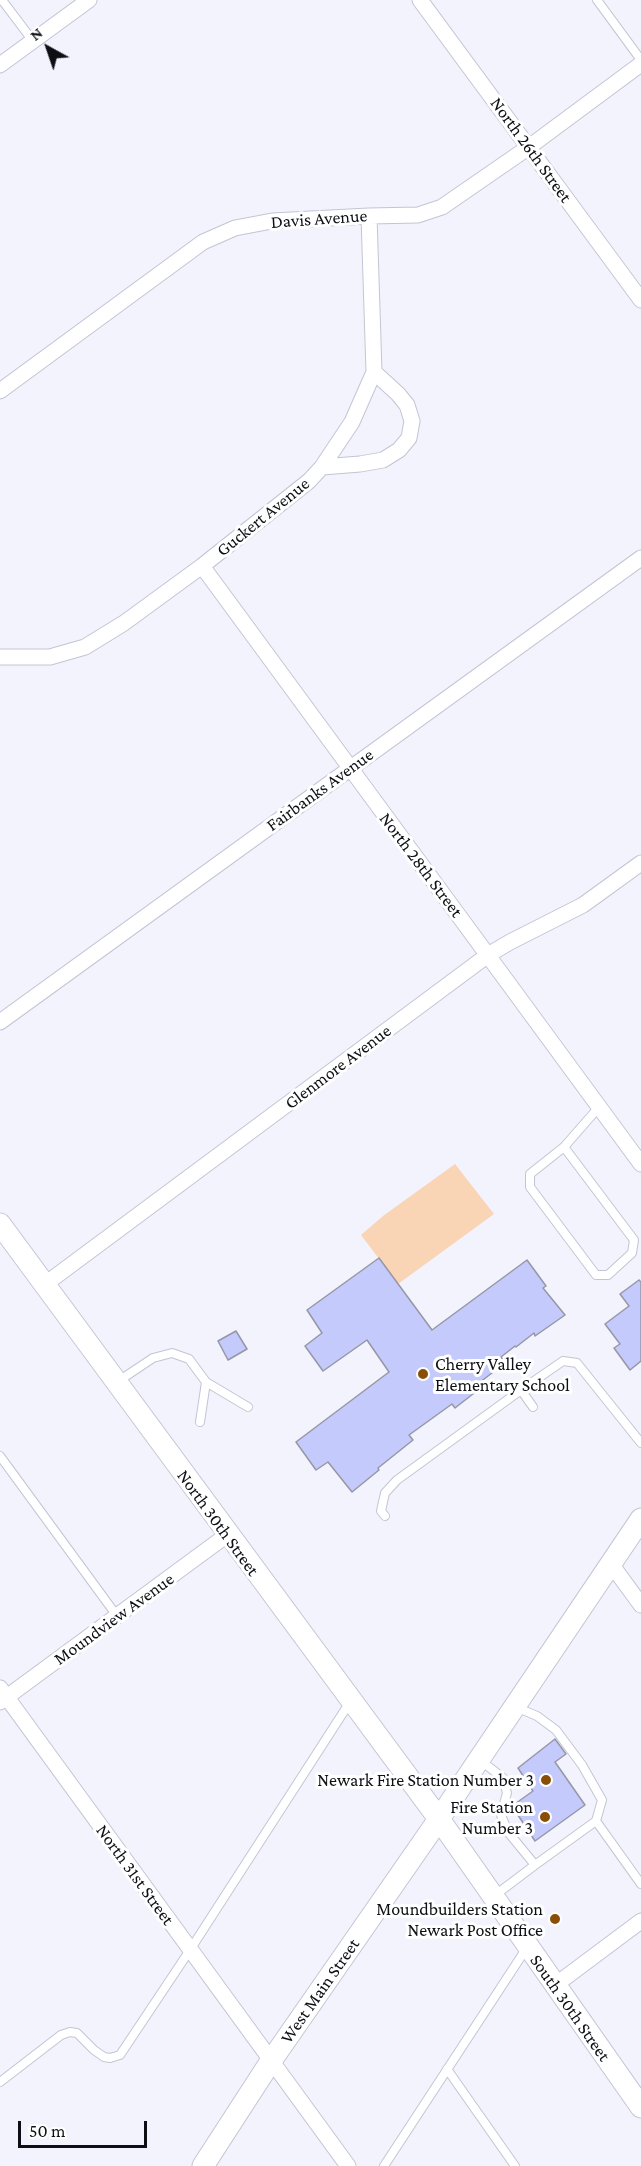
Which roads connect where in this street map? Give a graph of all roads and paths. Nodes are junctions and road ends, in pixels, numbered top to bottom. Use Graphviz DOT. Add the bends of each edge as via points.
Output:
graph roads {
  1 [pos="2,0"];
  2 [pos="89,0"];
  3 [pos="420,0"];
  4 [pos="597,0"];
  5 [pos="33,41"];
  6 [pos="641,62"];
  7 [pos="0,65"];
  8 [pos="529,147"];
  9 [pos="369,216"];
  10 [pos="641,300"];
  11 [pos="374,372"];
  12 [pos="0,391"];
  13 [pos="322,467"];
  14 [pos="641,558"];
  15 [pos="202,566"];
  16 [pos="0,657"];
  17 [pos="350,769"];
  18 [pos="641,863"];
  19 [pos="488,955"];
  20 [pos="0,1022"];
  21 [pos="599,1107"];
  22 [pos="564,1147"];
  23 [pos="641,1164"];
  24 [pos="0,1224"];
  25 [pos="44,1285"];
  26 [pos="116,1383"];
  27 [pos="206,1383"];
  28 [pos="522,1390"];
  29 [pos="248,1407"];
  30 [pos="533,1407"];
  31 [pos="200,1422"];
  32 [pos="641,1443"];
  33 [pos="0,1455"];
  34 [pos="385,1516"];
  35 [pos="641,1519"];
  36 [pos="228,1535"];
  37 [pos="611,1564"];
  38 [pos="640,1602"];
  39 [pos="117,1617"];
  40 [pos="2,1696"];
  41 [pos="351,1701"];
  42 [pos="515,1706"];
  43 [pos="479,1760"];
  44 [pos="439,1819"];
  45 [pos="596,1821"];
  46 [pos="535,1865"];
  47 [pos="641,1884"];
  48 [pos="492,1897"];
  49 [pos="641,1921"];
  50 [pos="527,1947"];
  51 [pos="190,1950"];
  52 [pos="554,1986"];
  53 [pos="271,2061"];
  54 [pos="447,2069"];
  55 [pos="0,2082"];
  56 [pos="637,2093"];
  57 [pos="203,2166"];
  58 [pos="348,2166"];
  59 [pos="384,2166"];
  60 [pos="515,2166"];
  1 -- 5 [label="lane"];
  2 -- 5 [label="street"];
  3 -- 8 [label="street, North 26th Street"];
  4 -- 6 [label="lane"];
  5 -- 7 [label="street"];
  6 -- 8 [label="street, Davis Avenue"];
  8 -- 9 [label="street, Davis Avenue" via="442,207 418,215"];
  8 -- 10 [label="street, North 26th Street"];
  9 -- 11 [label="street, Guckert Avenue"];
  9 -- 12 [label="street, Davis Avenue" via="272,221 235,228 203,242"];
  11 -- 13 [label="street, Guckert Avenue" via="352,422"];
  11 -- 13 [label="street" via="407,405 412,421 409,438 383,460"];
  13 -- 15 [label="street, Guckert Avenue"];
  14 -- 17 [label="street, Fairbanks Avenue"];
  15 -- 16 [label="street, Guckert Avenue" via="85,647 50,657"];
  15 -- 17 [label="street, North 28th Street"];
  17 -- 19 [label="street, North 28th Street"];
  17 -- 20 [label="street, Fairbanks Avenue"];
  18 -- 19 [label="street, Glenmore Avenue" via="583,905"];
  19 -- 21 [label="street, North 28th Street"];
  19 -- 25 [label="street, Glenmore Avenue"];
  21 -- 22 [label="lane"];
  21 -- 23 [label="street, North 28th Street"];
  22 -- 22 [label="lane" via="634,1240 632,1253 608,1275 596,1275 530,1187 530,1174"];
  24 -- 25 [label="street, North 30th Street"];
  25 -- 26 [label="street, North 30th Street"];
  26 -- 27 [label="lane" via="153,1358 172,1353 189,1359"];
  26 -- 36 [label="street, North 30th Street"];
  27 -- 29 [label="lane"];
  27 -- 31 [label="lane"];
  28 -- 30 [label="lane"];
  28 -- 32 [label="lane" via="563,1361 577,1363"];
  28 -- 34 [label="lane" via="397,1480 385,1493 381,1511"];
  33 -- 39 [label="lane"];
  35 -- 37 [label="street, West Main Street"];
  36 -- 39 [label="street, Moundview Avenue"];
  36 -- 41 [label="street, North 30th Street"];
  37 -- 38 [label="street"];
  37 -- 42 [label="street, West Main Street"];
  39 -- 40 [label="street, Moundview Avenue"];
  40 -- 51 [label="street, North 31st Street"];
  41 -- 44 [label="street, North 30th Street"];
  41 -- 51 [label="lane"];
  42 -- 43 [label="street, West Main Street"];
  42 -- 45 [label="lane" via="556,1730 582,1765 602,1800"];
  43 -- 44 [label="street, West Main Street"];
  43 -- 46 [label="lane" via="503,1778 507,1793 501,1815 508,1832"];
  44 -- 48 [label="street, South 30th Street"];
  44 -- 53 [label="street, West Main Street"];
  45 -- 46 [label="lane"];
  45 -- 47 [label="lane"];
  46 -- 48 [label="lane"];
  48 -- 50 [label="street, South 30th Street"];
  49 -- 52 [label="street"];
  50 -- 52 [label="street, South 30th Street"];
  50 -- 54 [label="lane"];
  51 -- 53 [label="street, North 31st Street"];
  51 -- 55 [label="lane" via="120,2055 104,2057 70,2032 60,2035"];
  52 -- 56 [label="street, South 30th Street"];
  53 -- 57 [label="street, West Main Street"];
  53 -- 58 [label="street, North 31st Street"];
  54 -- 59 [label="lane"];
  54 -- 60 [label="lane"];
}
